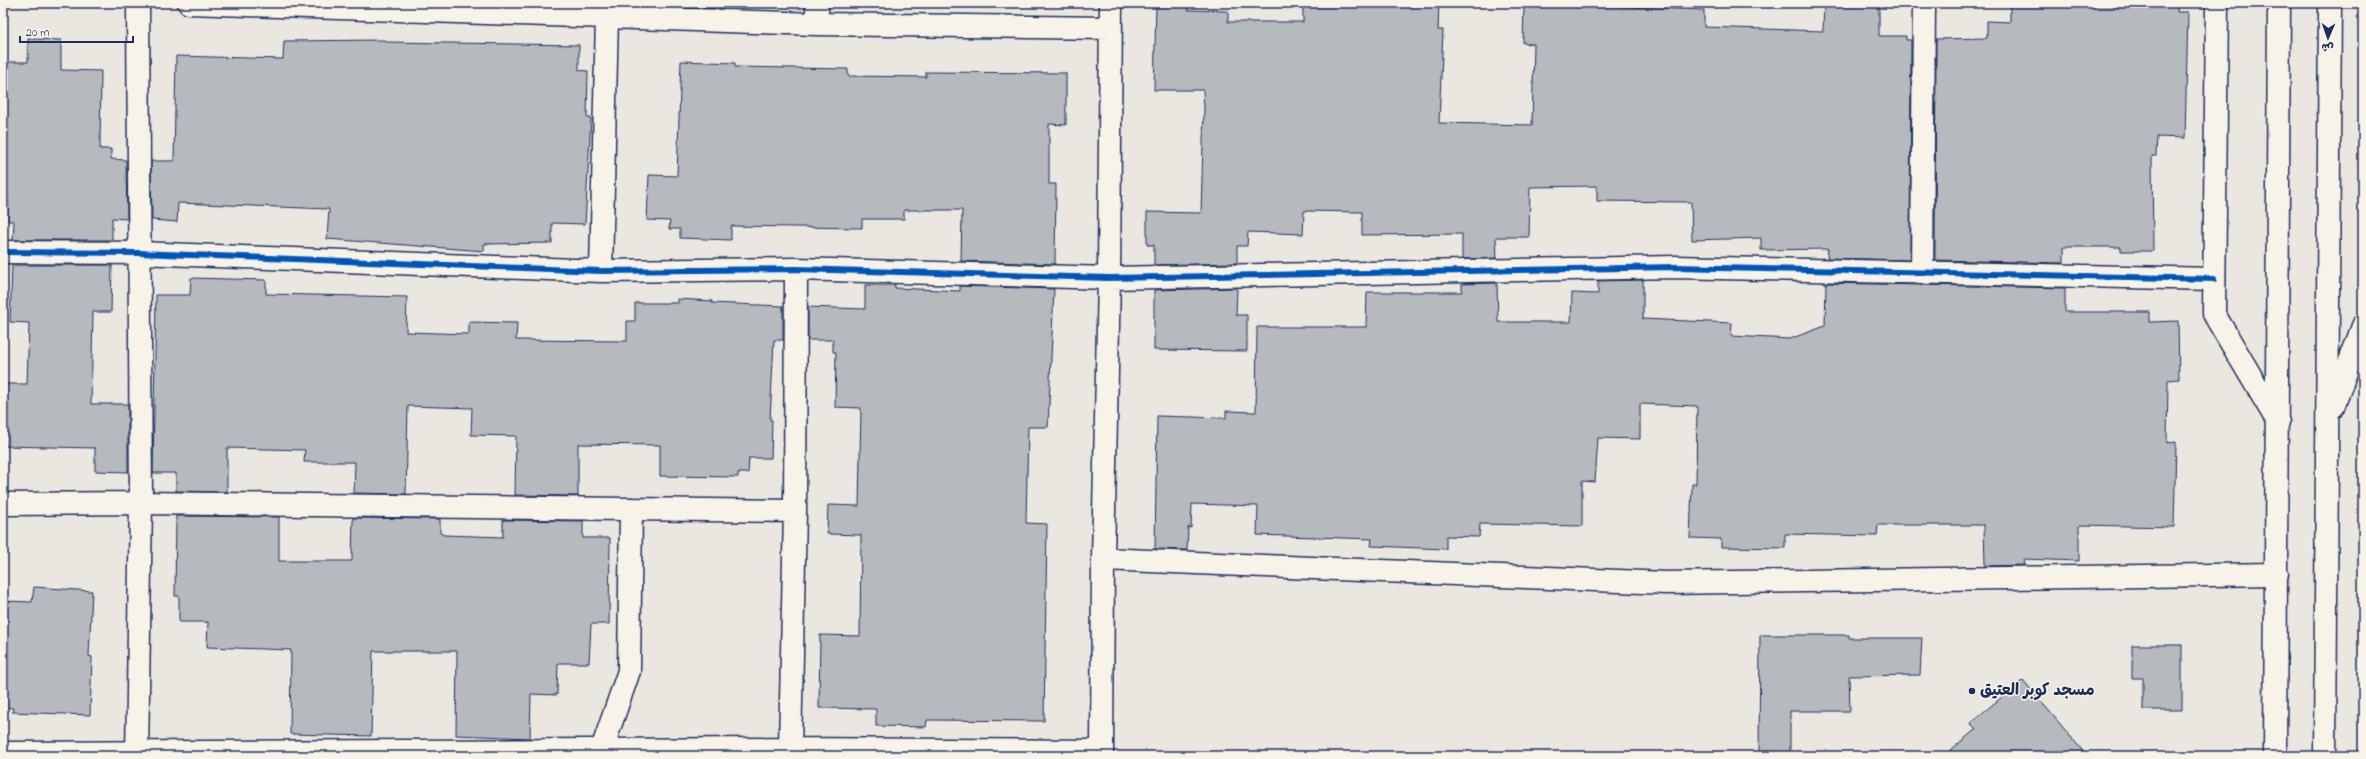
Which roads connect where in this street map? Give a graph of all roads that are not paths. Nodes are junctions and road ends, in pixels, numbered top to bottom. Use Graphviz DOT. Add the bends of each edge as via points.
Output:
graph roads {
  1 [pos="138,3"];
  2 [pos="189,3"];
  3 [pos="1111,3"];
  4 [pos="1924,3"];
  5 [pos="2217,3"];
  6 [pos="2279,3"];
  7 [pos="2330,3"];
  8 [pos="817,13"];
  9 [pos="607,17"];
  10 [pos="1111,28"];
  11 [pos="3,252"];
  12 [pos="138,253"];
  13 [pos="796,269"];
  14 [pos="601,271"];
  15 [pos="1922,273"];
  16 [pos="1109,278"];
  17 [pos="2214,279"];
  18 [pos="2363,326"];
  19 [pos="2329,419"];
  20 [pos="2278,422"];
  21 [pos="141,503"];
  22 [pos="3,504"];
  23 [pos="631,509"];
  24 [pos="795,511"];
  25 [pos="1102,559"];
  26 [pos="2276,574"];
  27 [pos="790,748"];
  28 [pos="3,752"];
  29 [pos="602,752"];
  30 [pos="137,753"];
  31 [pos="1102,754"];
  32 [pos="2275,756"];
  33 [pos="2325,756"];
  1 -- 12 [label="street"];
  2 -- 9 [label="street"];
  3 -- 10 [label="street"];
  4 -- 15 [label="street"];
  5 -- 17 [label="street"];
  6 -- 20 [label="street"];
  7 -- 19 [label="street"];
  8 -- 9 [label="street"];
  8 -- 10 [label="street"];
  9 -- 14 [label="street"];
  10 -- 16 [label="street"];
  11 -- 12 [label="street"];
  12 -- 14 [label="street"];
  12 -- 21 [label="street"];
  13 -- 14 [label="street"];
  13 -- 16 [label="street"];
  13 -- 24 [label="street"];
  15 -- 16 [label="street" via="1675,267"];
  15 -- 17 [label="street"];
  16 -- 25 [label="street"];
  17 -- 20 [label="street" via="2214,314"];
  18 -- 19 [label="street"];
  19 -- 33 [label="street"];
  20 -- 26 [label="street"];
  21 -- 22 [label="street"];
  21 -- 23 [label="street"];
  21 -- 30 [label="street"];
  23 -- 24 [label="street"];
  23 -- 29 [label="street" via="628,671"];
  24 -- 27 [label="street"];
  25 -- 26 [label="street" via="1666,584"];
  25 -- 31 [label="street"];
  26 -- 32 [label="street"];
  27 -- 29 [label="street"];
  27 -- 31 [label="street"];
  28 -- 30 [label="street"];
  29 -- 30 [label="street"];
}
